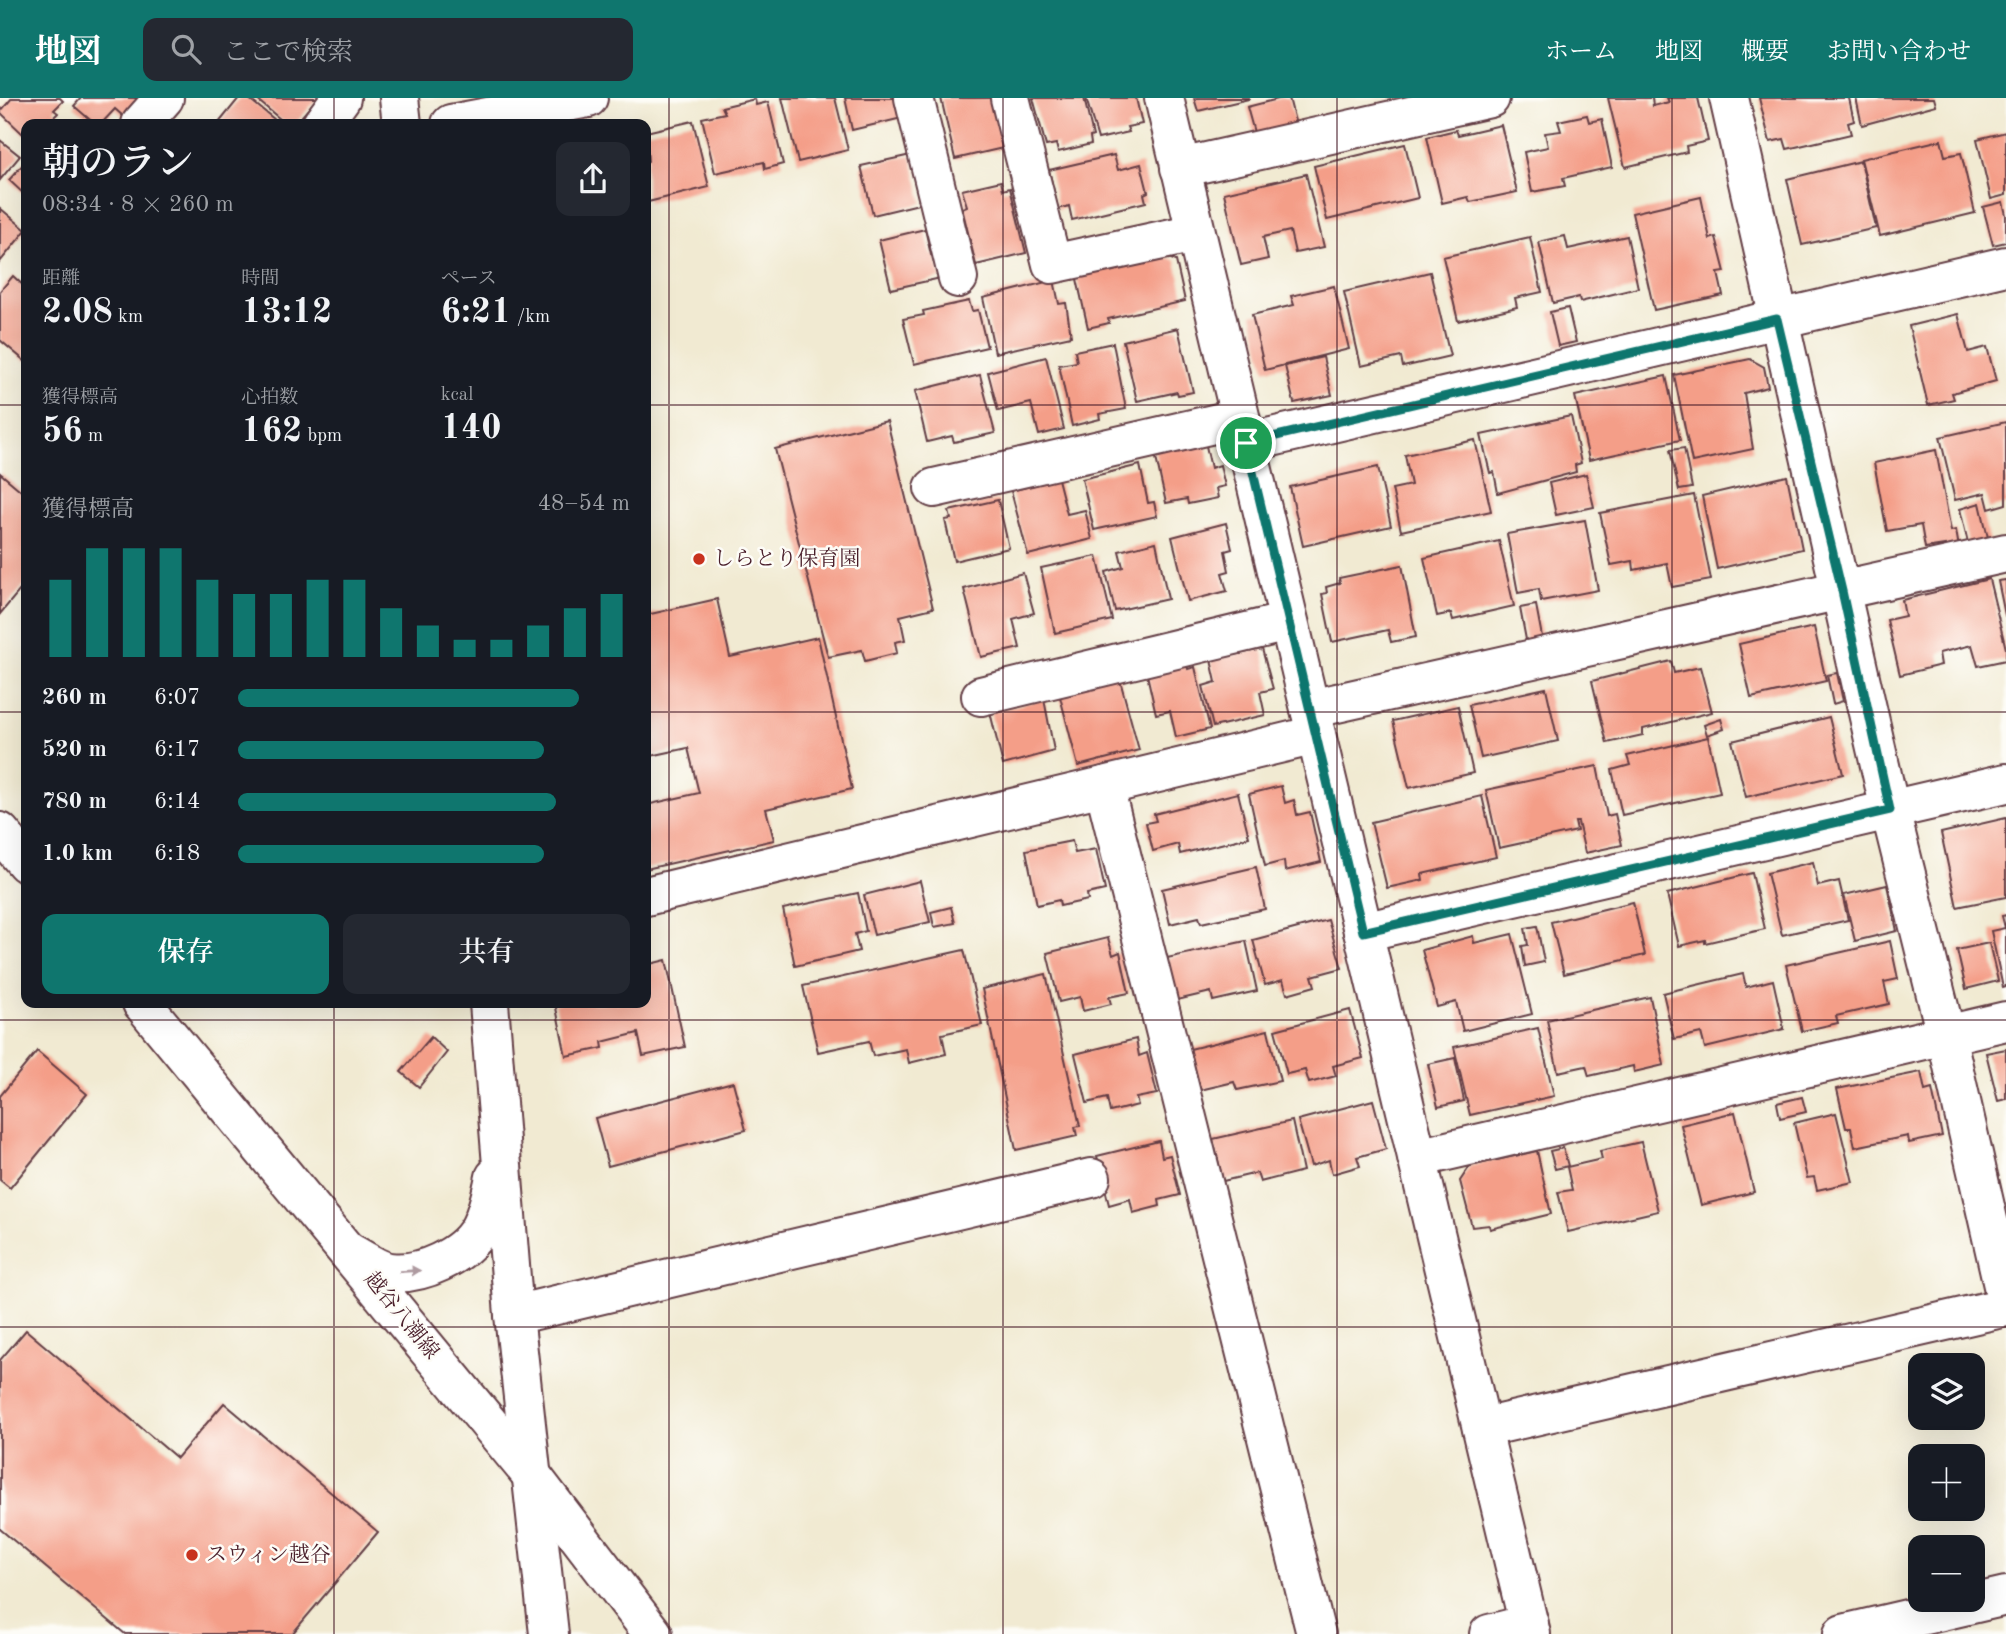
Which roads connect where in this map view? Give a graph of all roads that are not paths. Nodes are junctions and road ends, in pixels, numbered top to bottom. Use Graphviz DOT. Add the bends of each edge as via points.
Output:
graph roads {
  1 [pos="164,98"];
  2 [pos="341,98"];
  3 [pos="399,98"];
  4 [pos="588,98"];
  5 [pos="914,98"];
  6 [pos="1010,98"];
  7 [pos="1164,98"];
  8 [pos="1490,98"];
  9 [pos="1729,98"];
  10 [pos="145,119"];
  11 [pos="326,119"];
  12 [pos="401,119"];
  13 [pos="478,119"];
  14 [pos="1180,168"];
  15 [pos="1195,233"];
  16 [pos="2006,266"];
  17 [pos="958,278"];
  18 [pos="1777,319"];
  19 [pos="1243,431"];
  20 [pos="934,488"];
  21 [pos="2006,553"];
  22 [pos="1842,591"];
  23 [pos="1288,622"];
  24 [pos="981,696"];
  25 [pos="1313,722"];
  26 [pos="2006,783"];
  27 [pos="1104,786"];
  28 [pos="1890,810"];
  29 [pos="0,832"];
  30 [pos="21,857"];
  31 [pos="651,895"];
  32 [pos="1363,932"];
  33 [pos="146,1008"];
  34 [pos="489,1008"];
  35 [pos="2006,1021"];
  36 [pos="1946,1035"];
  37 [pos="501,1152"];
  38 [pos="1417,1158"];
  39 [pos="1091,1178"];
  40 [pos="347,1251"];
  41 [pos="2006,1299"];
  42 [pos="2006,1307"];
  43 [pos="514,1315"];
  44 [pos="1482,1428"];
  45 [pos="533,1477"];
  46 [pos="2006,1596"];
  47 [pos="1530,1629"];
  48 [pos="549,1634"];
  49 [pos="653,1634"];
  50 [pos="1316,1634"];
  51 [pos="1489,1634"];
  52 [pos="1843,1634"];
  1 -- 10 [label="street"];
  2 -- 11 [label="street"];
  3 -- 12 [label="street"];
  4 -- 13 [label="street"];
  5 -- 17 [label="street"];
  6 -- 15 [label="street" via="1052,264"];
  7 -- 14 [label="street"];
  8 -- 14 [label="street"];
  9 -- 18 [label="street"];
  14 -- 15 [label="street"];
  15 -- 19 [label="street"];
  16 -- 18 [label="street"];
  18 -- 19 [label="street"];
  18 -- 22 [label="street"];
  19 -- 20 [label="street"];
  19 -- 23 [label="street"];
  21 -- 22 [label="street"];
  22 -- 25 [label="street"];
  22 -- 28 [label="street"];
  23 -- 24 [label="street"];
  23 -- 25 [label="street"];
  25 -- 27 [label="street"];
  25 -- 32 [label="street"];
  26 -- 28 [label="street"];
  27 -- 31 [label="street"];
  27 -- 50 [label="street"];
  28 -- 32 [label="street"];
  28 -- 36 [label="street"];
  29 -- 30 [label="street"];
  32 -- 38 [label="street"];
  33 -- 40 [label="street, 越谷八潮線"];
  34 -- 37 [label="street"];
  35 -- 36 [label="street"];
  36 -- 38 [label="street"];
  36 -- 41 [label="street"];
  40 -- 37 [label="street, one-way" via="389,1272 423,1270 453,1255 478,1232"];
  37 -- 43 [label="street"];
  38 -- 44 [label="street"];
  39 -- 43 [label="street"];
  40 -- 45 [label="street, 越谷八潮線"];
  42 -- 44 [label="street"];
  43 -- 45 [label="street"];
  44 -- 47 [label="street"];
  45 -- 48 [label="street"];
  45 -- 49 [label="street, 越谷八潮線"];
  46 -- 52 [label="street"];
  47 -- 51 [label="street"];
}
